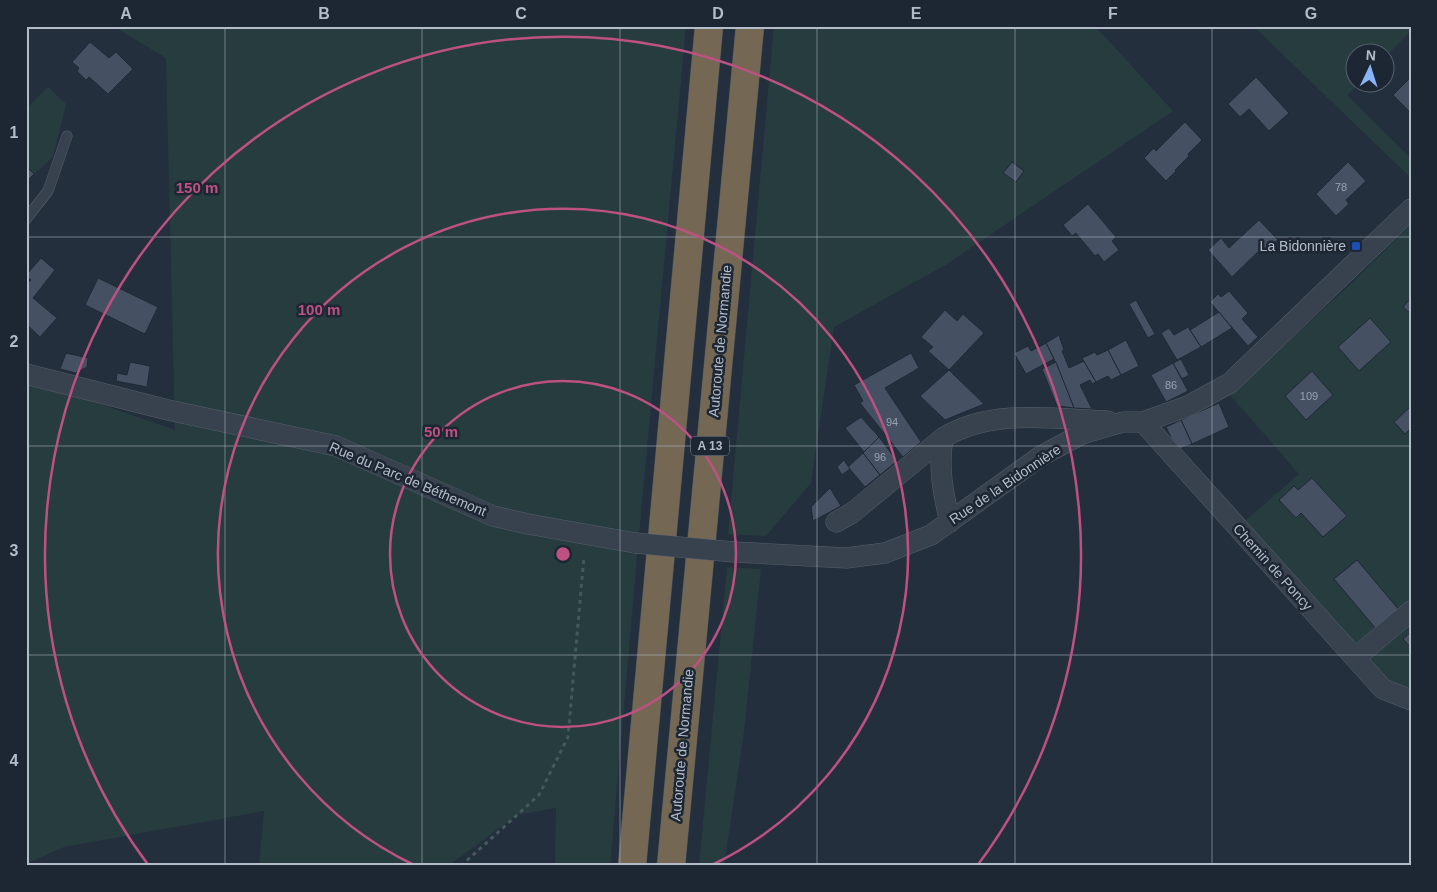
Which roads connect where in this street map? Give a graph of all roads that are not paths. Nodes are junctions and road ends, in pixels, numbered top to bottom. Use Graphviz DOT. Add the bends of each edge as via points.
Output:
graph roads {
  1 [pos="709,26"];
  2 [pos="750,26"];
  3 [pos="68,136"];
  4 [pos="1410,211"];
  5 [pos="26,219"];
  6 [pos="26,374"];
  7 [pos="1133,422"];
  8 [pos="943,438"];
  9 [pos="836,522"];
  10 [pos="950,522"];
  11 [pos="734,552"];
  12 [pos="1411,611"];
  13 [pos="1355,658"];
  14 [pos="1411,700"];
  15 [pos="632,866"];
  16 [pos="671,866"];
  1 -- 15 [label="highway, A 13"];
  2 -- 16 [label="highway, Autoroute de Normandie / A 13"];
  3 -- 5 [label="lane" via="48,191"];
  4 -- 7 [label="street, Rue de la Bidonnière" via="1230,383 1188,406"];
  6 -- 11 [label="street, Rue du Parc de Béthemont, bridge" via="168,410 336,446 493,516 635,543"];
  7 -- 8 [label="street" via="1004,417 976,422"];
  7 -- 10 [label="street, Rue de la Bidonnière" via="1082,434 1041,456"];
  7 -- 13 [label="street, Chemin de Poncy"];
  8 -- 9 [label="street"];
  8 -- 10 [label="street" via="940,477"];
  10 -- 11 [label="street, Rue de la Bidonnière" via="931,535 885,553 846,558"];
  12 -- 13 [label="street"];
  13 -- 14 [label="street, Chemin de Poncy" via="1383,689"];
}
